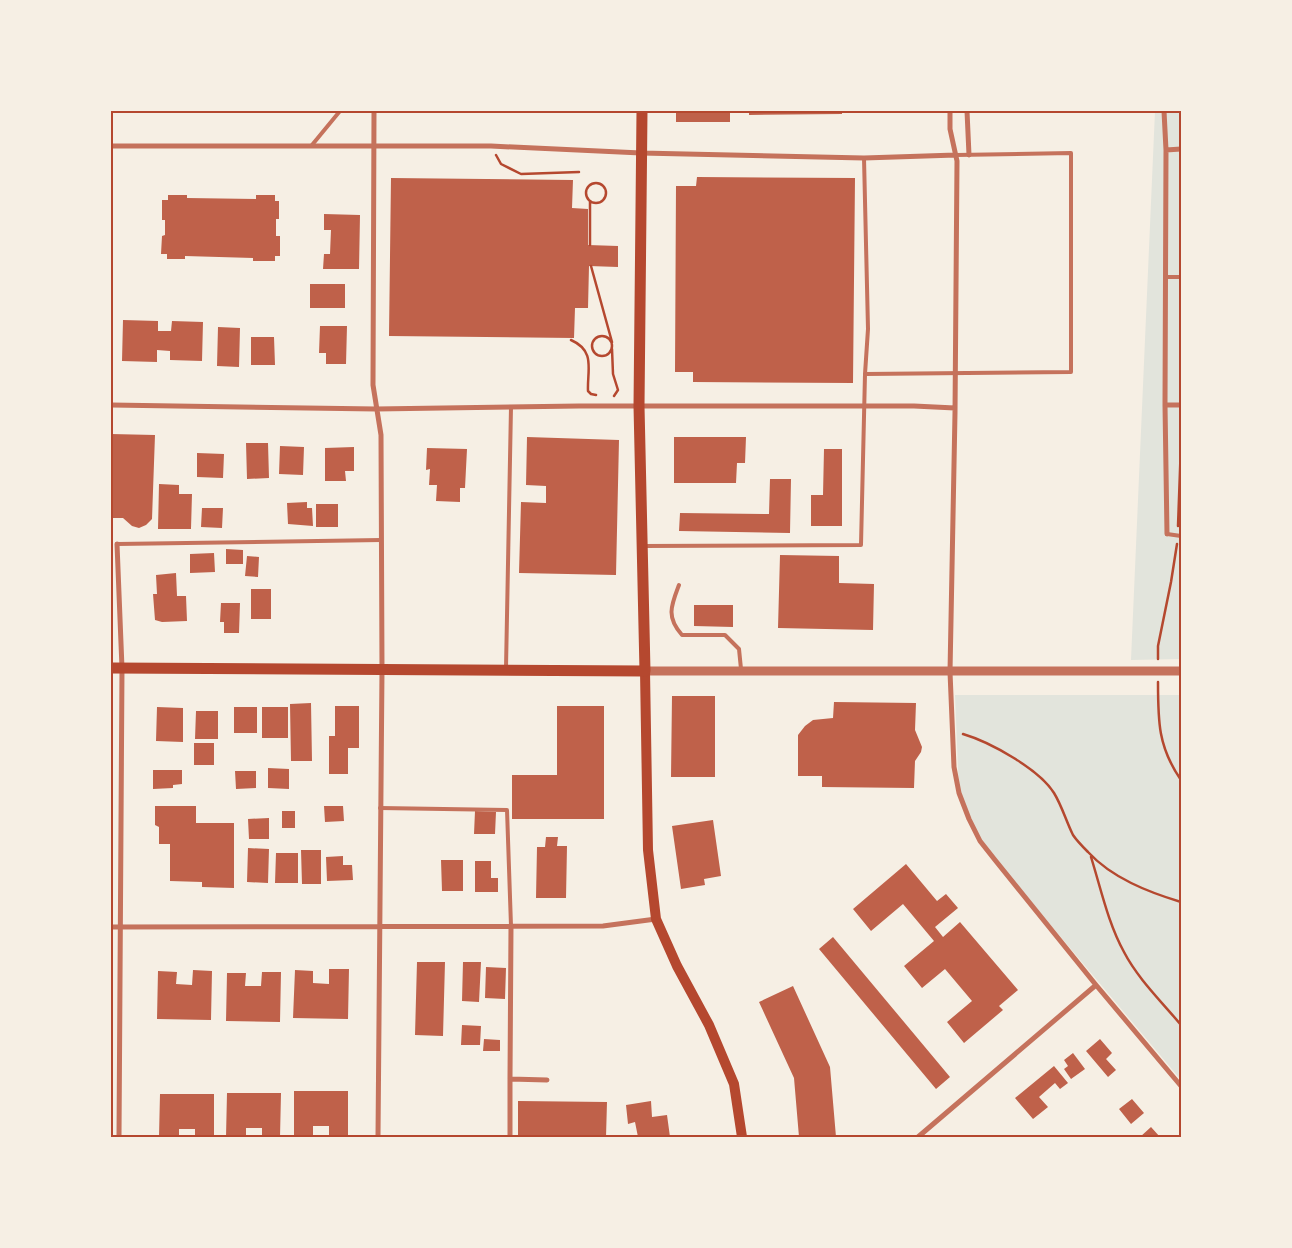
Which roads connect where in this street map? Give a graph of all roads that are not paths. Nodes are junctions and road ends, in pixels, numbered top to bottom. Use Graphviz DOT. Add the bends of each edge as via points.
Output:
graph roads {
  1 [pos="340,111"];
  2 [pos="374,111"];
  3 [pos="642,111"];
  4 [pos="950,111"];
  5 [pos="968,111"];
  6 [pos="1164,111"];
  7 [pos="312,145"];
  8 [pos="373,145"];
  9 [pos="111,146"];
  10 [pos="1181,149"];
  11 [pos="1166,150"];
  12 [pos="641,153"];
  13 [pos="956,155"];
  14 [pos="969,155"];
  15 [pos="864,158"];
  16 [pos="1166,277"];
  17 [pos="1181,278"];
  18 [pos="955,373"];
  19 [pos="865,374"];
  20 [pos="111,405"];
  21 [pos="1165,405"];
  22 [pos="1181,405"];
  23 [pos="639,406"];
  24 [pos="511,407"];
  25 [pos="865,407"];
  26 [pos="955,408"];
  27 [pos="376,409"];
  28 [pos="1167,534"];
  29 [pos="1179,536"];
  30 [pos="381,540"];
  31 [pos="117,544"];
  32 [pos="641,546"];
  33 [pos="679,585"];
  34 [pos="117,668"];
  35 [pos="382,670"];
  36 [pos="506,670"];
  37 [pos="645,671"];
  38 [pos="742,671"];
  39 [pos="1181,671"];
  40 [pos="950,672"];
  41 [pos="380,808"];
  42 [pos="656,920"];
  43 [pos="379,926"];
  44 [pos="511,926"];
  45 [pos="111,927"];
  46 [pos="121,927"];
  47 [pos="1096,985"];
  48 [pos="510,1079"];
  49 [pos="547,1080"];
  50 [pos="1181,1086"];
  51 [pos="119,1137"];
  52 [pos="378,1137"];
  53 [pos="510,1137"];
  54 [pos="742,1137"];
  55 [pos="918,1137"];
  1 -- 7 [label="lane"];
  2 -- 8 [label="street"];
  3 -- 12 [label="main road"];
  4 -- 13 [label="street"];
  5 -- 14 [label="street"];
  6 -- 11 [label="street"];
  7 -- 8 [label="street"];
  7 -- 9 [label="street"];
  8 -- 12 [label="street" via="491,146"];
  8 -- 27 [label="street" via="373,386"];
  10 -- 11 [label="street"];
  11 -- 16 [label="street"];
  12 -- 15 [label="street"];
  12 -- 23 [label="main road"];
  13 -- 14 [label="lane"];
  13 -- 15 [label="street"];
  13 -- 18 [label="street"];
  14 -- 18 [label="lane" via="1071,153 1071,372"];
  15 -- 19 [label="lane" via="868,329"];
  16 -- 17 [label="lane"];
  16 -- 21 [label="street"];
  18 -- 19 [label="lane"];
  18 -- 26 [label="street"];
  19 -- 25 [label="lane"];
  20 -- 27 [label="street"];
  21 -- 22 [label="street"];
  21 -- 28 [label="street"];
  23 -- 24 [label="street"];
  23 -- 25 [label="street"];
  23 -- 32 [label="main road"];
  24 -- 27 [label="street"];
  24 -- 36 [label="lane"];
  25 -- 26 [label="street"];
  25 -- 32 [label="lane" via="861,545"];
  26 -- 40 [label="street"];
  27 -- 30 [label="street" via="381,435"];
  28 -- 29 [label="lane"];
  30 -- 31 [label="lane"];
  30 -- 35 [label="street"];
  31 -- 34 [label="street"];
  32 -- 37 [label="main road"];
  33 -- 38 [label="lane" via="672,604 673,625 682,635 725,636 739,649"];
  34 -- 35 [label="main road"];
  34 -- 46 [label="street"];
  35 -- 36 [label="main road"];
  35 -- 41 [label="street"];
  36 -- 37 [label="main road"];
  37 -- 38 [label="street"];
  37 -- 42 [label="main road" via="648,850"];
  38 -- 40 [label="street"];
  39 -- 40 [label="street"];
  40 -- 47 [label="street" via="954,768 969,819 980,841"];
  41 -- 43 [label="street"];
  41 -- 44 [label="lane" via="507,810"];
  42 -- 44 [label="street" via="603,926"];
  42 -- 54 [label="main road" via="709,1025 734,1084"];
  43 -- 44 [label="street"];
  43 -- 46 [label="street"];
  43 -- 52 [label="street"];
  44 -- 48 [label="street"];
  45 -- 46 [label="street"];
  46 -- 51 [label="street"];
  47 -- 50 [label="street"];
  47 -- 55 [label="street"];
  48 -- 49 [label="street"];
  48 -- 53 [label="street"];
}
